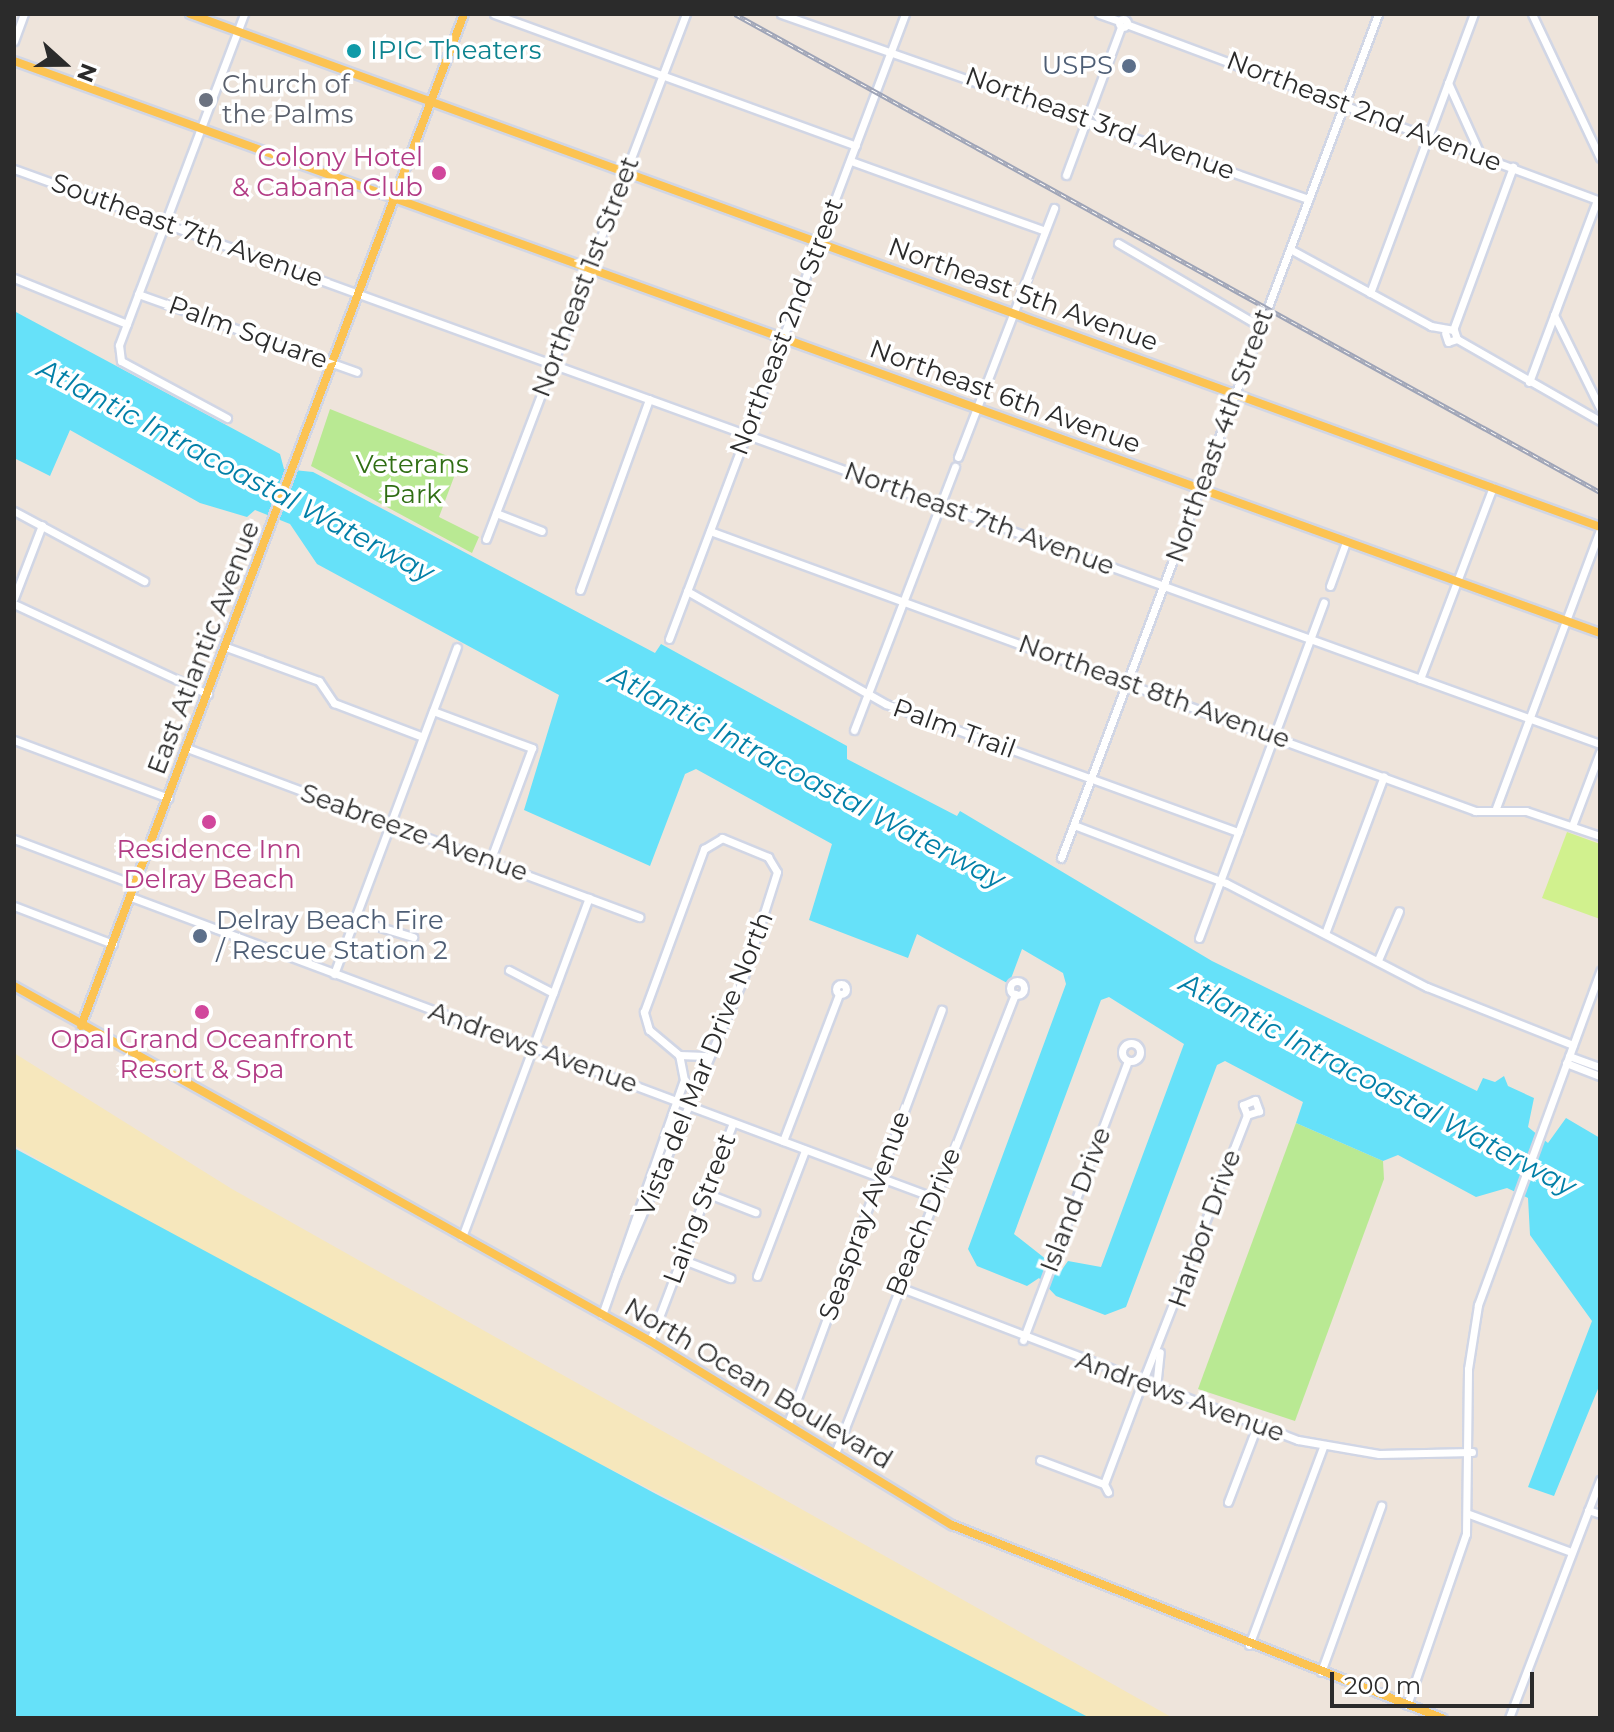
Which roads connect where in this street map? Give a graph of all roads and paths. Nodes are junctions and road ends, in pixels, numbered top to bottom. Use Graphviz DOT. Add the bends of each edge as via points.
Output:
graph roads {
  1 [pos="24,14"];
  2 [pos="190,14"];
  3 [pos="244,14"];
  4 [pos="464,14"];
  5 [pos="494,14"];
  6 [pos="686,14"];
  7 [pos="781,14"];
  8 [pos="905,14"];
  9 [pos="1099,14"];
  10 [pos="1378,14"];
  11 [pos="1474,14"];
  12 [pos="1532,14"];
  13 [pos="1123,21"];
  14 [pos="238,31"];
  15 [pos="14,41"];
  16 [pos="892,48"];
  17 [pos="14,61"];
  18 [pos="662,76"];
  19 [pos="1448,83"];
  20 [pos="432,101"];
  21 [pos="1344,103"];
  22 [pos="1087,119"];
  23 [pos="201,129"];
  24 [pos="1429,135"];
  25 [pos="856,146"];
  26 [pos="1481,155"];
  27 [pos="1600,158"];
  28 [pos="851,161"];
  29 [pos="1513,167"];
  30 [pos="14,169"];
  31 [pos="627,172"];
  32 [pos="1066,175"];
  33 [pos="395,199"];
  34 [pos="1308,199"];
  35 [pos="1599,200"];
  36 [pos="1054,208"];
  37 [pos="165,223"];
  38 [pos="1045,231"];
  39 [pos="819,242"];
  40 [pos="1118,243"];
  41 [pos="1290,249"];
  42 [pos="590,270"];
  43 [pos="14,278"];
  44 [pos="1370,293"];
  45 [pos="138,294"];
  46 [pos="359,294"];
  47 [pos="1013,313"];
  48 [pos="1554,315"];
  49 [pos="127,324"];
  50 [pos="1261,327"];
  51 [pos="1449,331"];
  52 [pos="783,339"];
  53 [pos="332,363"];
  54 [pos="554,364"];
  55 [pos="357,372"];
  56 [pos="1529,382"];
  57 [pos="1237,394"];
  58 [pos="649,399"];
  59 [pos="976,408"];
  60 [pos="1600,408"];
  61 [pos="227,418"];
  62 [pos="1600,421"];
  63 [pos="746,434"];
  64 [pos="958,457"];
  65 [pos="955,467"];
  66 [pos="1493,487"];
  67 [pos="1202,489"];
  68 [pos="941,505"];
  69 [pos="14,511"];
  70 [pos="496,513"];
  71 [pos="42,525"];
  72 [pos="1600,528"];
  73 [pos="542,531"];
  74 [pos="710,531"];
  75 [pos="486,539"];
  76 [pos="1346,542"];
  77 [pos="144,581"];
  78 [pos="1456,581"];
  79 [pos="1164,586"];
  80 [pos="1330,586"];
  81 [pos="580,590"];
  82 [pos="687,591"];
  83 [pos="14,601"];
  84 [pos="904,602"];
  85 [pos="1324,602"];
  86 [pos="1566,621"];
  87 [pos="1600,633"];
  88 [pos="669,639"];
  89 [pos="1310,639"];
  90 [pos="226,647"];
  91 [pos="457,647"];
  92 [pos="1420,679"];
  93 [pos="1127,684"];
  94 [pos="870,690"];
  95 [pos="208,694"];
  96 [pos="433,711"];
  97 [pos="1529,718"];
  98 [pos="854,730"];
  99 [pos="1274,735"];
  100 [pos="423,737"];
  101 [pos="14,740"];
  102 [pos="1600,744"];
  103 [pos="187,748"];
  104 [pos="1600,752"];
  105 [pos="1384,776"];
  106 [pos="1091,780"];
  107 [pos="168,798"];
  108 [pos="1496,808"];
  109 [pos="390,824"];
  110 [pos="1074,825"];
  111 [pos="1572,826"];
  112 [pos="1238,832"];
  113 [pos="1600,836"];
  114 [pos="14,839"];
  115 [pos="1061,858"];
  116 [pos="490,861"];
  117 [pos="1220,880"];
  118 [pos="136,885"];
  119 [pos="131,897"];
  120 [pos="589,898"];
  121 [pos="14,906"];
  122 [pos="1399,911"];
  123 [pos="640,917"];
  124 [pos="354,919"];
  125 [pos="1326,931"];
  126 [pos="413,937"];
  127 [pos="1199,938"];
  128 [pos="113,944"];
  129 [pos="1378,960"];
  130 [pos="509,970"];
  131 [pos="1600,971"];
  132 [pos="334,974"];
  133 [pos="14,986"];
  134 [pos="553,993"];
  135 [pos="839,994"];
  136 [pos="1015,994"];
  137 [pos="942,1010"];
  138 [pos="81,1026"];
  139 [pos="1573,1045"];
  140 [pos="533,1048"];
  141 [pos="679,1055"];
  142 [pos="705,1056"];
  143 [pos="1567,1060"];
  144 [pos="1128,1061"];
  145 [pos="1600,1067"];
  146 [pos="1600,1076"];
  147 [pos="680,1103"];
  148 [pos="1247,1115"];
  149 [pos="733,1123"];
  150 [pos="783,1141"];
  151 [pos="805,1150"];
  152 [pos="880,1178"];
  153 [pos="706,1193"];
  154 [pos="935,1198"];
  155 [pos="755,1212"];
  156 [pos="462,1237"];
  157 [pos="681,1259"];
  158 [pos="757,1276"];
  159 [pos="730,1278"];
  160 [pos="899,1287"];
  161 [pos="602,1315"];
  162 [pos="1023,1340"];
  163 [pos="650,1341"];
  164 [pos="1162,1342"];
  165 [pos="1142,1383"];
  166 [pos="1156,1388"];
  167 [pos="788,1423"];
  168 [pos="1257,1426"];
  169 [pos="1323,1447"];
  170 [pos="836,1451"];
  171 [pos="1472,1452"];
  172 [pos="1040,1460"];
  173 [pos="1600,1480"];
  174 [pos="1228,1502"];
  175 [pos="1381,1506"];
  176 [pos="1588,1510"];
  177 [pos="1469,1514"];
  178 [pos="1600,1514"];
  179 [pos="1571,1552"];
  180 [pos="1249,1645"];
  181 [pos="1321,1672"];
  182 [pos="1407,1705"];
  183 [pos="1442,1718"];
  184 [pos="1509,1718"];
  1 -- 15 [label="street"];
  2 -- 14 [label="main road, Northeast 5th Avenue"];
  3 -- 14 [label="street"];
  4 -- 20 [label="main road, East Atlantic Avenue"];
  5 -- 18 [label="street"];
  6 -- 18 [label="street, Northeast 1st Street"];
  7 -- 16 [label="street, Northeast 3rd Avenue"];
  8 -- 16 [label="street, Northeast 2nd Street"];
  9 -- 13 [label="street, Northeast 2nd Avenue"];
  10 -- 21 [label="street, Northeast 4th Street"];
  11 -- 19 [label="street"];
  12 -- 27 [label="street"];
  13 -- 21 [label="street, Northeast 2nd Avenue"];
  13 -- 22 [label="street"];
  14 -- 20 [label="main road, Northeast 5th Avenue"];
  14 -- 23 [label="street"];
  16 -- 22 [label="street, Northeast 3rd Avenue"];
  16 -- 25 [label="street, Northeast 2nd Street"];
  17 -- 23 [label="main road, Northeast 6th Avenue"];
  18 -- 25 [label="street"];
  18 -- 31 [label="street, Northeast 1st Street"];
  19 -- 24 [label="street"];
  19 -- 26 [label="street"];
  20 -- 31 [label="main road, Northeast 5th Avenue"];
  20 -- 33 [label="main road, East Atlantic Avenue"];
  21 -- 24 [label="street, Northeast 2nd Avenue"];
  21 -- 34 [label="street, Northeast 4th Street"];
  22 -- 32 [label="street"];
  22 -- 34 [label="street, Northeast 3rd Avenue"];
  23 -- 33 [label="main road, Northeast 6th Avenue"];
  23 -- 37 [label="street"];
  24 -- 26 [label="street, Northeast 2nd Avenue"];
  24 -- 44 [label="street"];
  25 -- 28 [label="street, Northeast 2nd Street"];
  26 -- 29 [label="street, Northeast 2nd Avenue"];
  28 -- 38 [label="street"];
  28 -- 39 [label="street, Northeast 2nd Street"];
  29 -- 35 [label="street, Northeast 2nd Avenue"];
  29 -- 51 [label="street"];
  30 -- 37 [label="street, Southeast 7th Avenue"];
  31 -- 39 [label="main road, Northeast 5th Avenue"];
  31 -- 42 [label="street, Northeast 1st Street"];
  33 -- 42 [label="main road, Northeast 6th Avenue"];
  33 -- 46 [label="main road, East Atlantic Avenue"];
  34 -- 41 [label="street, Northeast 4th Street"];
  35 -- 48 [label="street"];
  36 -- 38 [label="street"];
  37 -- 45 [label="street"];
  37 -- 46 [label="street, Southeast 7th Avenue"];
  38 -- 47 [label="street"];
  39 -- 47 [label="main road, Northeast 5th Avenue"];
  39 -- 52 [label="street, Northeast 2nd Street"];
  40 -- 50 [label="street"];
  41 -- 44 [label="street"];
  41 -- 50 [label="street, Northeast 4th Street"];
  42 -- 52 [label="main road, Northeast 6th Avenue"];
  42 -- 54 [label="street, Northeast 1st Street"];
  43 -- 49 [label="street"];
  44 -- 51 [label="street"];
  45 -- 49 [label="street"];
  45 -- 53 [label="street, Palm Square"];
  46 -- 53 [label="main road, East Atlantic Avenue"];
  46 -- 54 [label="street, Northeast 7th Avenue"];
  47 -- 57 [label="main road, Northeast 5th Avenue"];
  47 -- 59 [label="street"];
  48 -- 56 [label="street"];
  48 -- 60 [label="street"];
  49 -- 61 [label="street" via="119,352"];
  50 -- 57 [label="street, Northeast 4th Street"];
  51 -- 56 [label="street"];
  52 -- 59 [label="main road, Northeast 6th Avenue"];
  52 -- 63 [label="street, Northeast 2nd Street"];
  53 -- 55 [label="street, Palm Square"];
  53 -- 90 [label="main road, East Atlantic Avenue"];
  54 -- 58 [label="street, Northeast 7th Avenue"];
  54 -- 70 [label="street, Northeast 1st Street"];
  56 -- 62 [label="street"];
  57 -- 66 [label="main road, Northeast 5th Avenue"];
  57 -- 67 [label="street, Northeast 4th Street"];
  58 -- 63 [label="street, Northeast 7th Avenue"];
  58 -- 81 [label="street"];
  59 -- 64 [label="street"];
  59 -- 67 [label="main road, Northeast 6th Avenue"];
  63 -- 68 [label="street, Northeast 7th Avenue"];
  63 -- 74 [label="street, Northeast 2nd Street"];
  65 -- 68 [label="street"];
  66 -- 72 [label="main road, Northeast 5th Avenue"];
  66 -- 78 [label="street"];
  67 -- 76 [label="main road, Northeast 6th Avenue"];
  67 -- 79 [label="street, Northeast 4th Street"];
  68 -- 79 [label="street, Northeast 7th Avenue"];
  68 -- 84 [label="street"];
  69 -- 71 [label="street"];
  70 -- 73 [label="street"];
  70 -- 75 [label="street, Northeast 1st Street"];
  71 -- 77 [label="street"];
  71 -- 83 [label="street"];
  72 -- 86 [label="street"];
  74 -- 82 [label="street, Northeast 2nd Street"];
  74 -- 84 [label="street, Northeast 8th Avenue"];
  76 -- 78 [label="main road, Northeast 6th Avenue"];
  76 -- 80 [label="street"];
  78 -- 86 [label="main road, Northeast 6th Avenue"];
  78 -- 92 [label="street"];
  79 -- 89 [label="street, Northeast 7th Avenue"];
  79 -- 93 [label="street, Northeast 4th Street"];
  82 -- 88 [label="street, Northeast 2nd Street"];
  82 -- 94 [label="street, Palm Trail"];
  83 -- 95 [label="street"];
  84 -- 93 [label="street, Northeast 8th Avenue"];
  84 -- 94 [label="street"];
  85 -- 89 [label="street"];
  86 -- 87 [label="main road, Northeast 6th Avenue"];
  86 -- 97 [label="street"];
  89 -- 92 [label="street, Northeast 7th Avenue"];
  89 -- 99 [label="street"];
  90 -- 95 [label="main road, East Atlantic Avenue"];
  90 -- 100 [label="street" via="319,681 329,701"];
  91 -- 96 [label="street"];
  92 -- 97 [label="street, Northeast 7th Avenue"];
  93 -- 99 [label="street, Northeast 8th Avenue"];
  93 -- 106 [label="street, Northeast 4th Street"];
  94 -- 98 [label="street"];
  94 -- 106 [label="street, Palm Trail" via="886,704"];
  95 -- 103 [label="main road, East Atlantic Avenue"];
  96 -- 100 [label="street"];
  96 -- 116 [label="street" via="532,748"];
  97 -- 102 [label="street, Northeast 7th Avenue"];
  97 -- 108 [label="street"];
  99 -- 105 [label="street, Northeast 8th Avenue"];
  99 -- 112 [label="street"];
  100 -- 109 [label="street"];
  101 -- 107 [label="street"];
  103 -- 107 [label="main road, East Atlantic Avenue"];
  103 -- 109 [label="street, Seabreeze Avenue"];
  104 -- 111 [label="street"];
  105 -- 108 [label="street, Northeast 8th Avenue" via="1475,811"];
  105 -- 125 [label="street"];
  106 -- 110 [label="street, Northeast 4th Street"];
  106 -- 112 [label="street, Palm Trail"];
  107 -- 118 [label="main road, East Atlantic Avenue"];
  108 -- 111 [label="street, Northeast 8th Avenue"];
  109 -- 116 [label="street, Seabreeze Avenue"];
  109 -- 124 [label="street"];
  110 -- 115 [label="street, Northeast 4th Street"];
  110 -- 117 [label="street"];
  111 -- 113 [label="street, Northeast 8th Avenue"];
  112 -- 117 [label="street"];
  114 -- 118 [label="street"];
  116 -- 120 [label="street, Seabreeze Avenue"];
  117 -- 125 [label="street"];
  117 -- 127 [label="street"];
  118 -- 119 [label="main road, East Atlantic Avenue"];
  119 -- 128 [label="main road, East Atlantic Avenue"];
  119 -- 132 [label="street, Andrews Avenue"];
  120 -- 123 [label="street, Seabreeze Avenue"];
  120 -- 134 [label="street"];
  121 -- 128 [label="street"];
  122 -- 129 [label="street"];
  124 -- 126 [label="street"];
  124 -- 132 [label="street"];
  125 -- 129 [label="street"];
  128 -- 138 [label="main road, East Atlantic Avenue"];
  129 -- 139 [label="street"];
  130 -- 134 [label="street"];
  131 -- 139 [label="street"];
  132 -- 140 [label="street, Andrews Avenue"];
  133 -- 138 [label="main road, North Ocean Boulevard"];
  134 -- 140 [label="street"];
  135 -- 150 [label="street"];
  136 -- 154 [label="street, Beach Drive"];
  137 -- 152 [label="street, Seaspray Avenue"];
  138 -- 156 [label="main road, North Ocean Boulevard"];
  139 -- 143 [label="street"];
  140 -- 147 [label="street, Andrews Avenue"];
  140 -- 156 [label="street"];
  141 -- 142 [label="street"];
  141 -- 142 [label="street, Vista del Mar Drive North" via="649,1030 644,1012 704,849 722,838 762,855 777,872 767,911"];
  141 -- 147 [label="street" via="684,1080"];
  142 -- 147 [label="street, Vista del Mar Drive North"];
  143 -- 145 [label="street"];
  143 -- 146 [label="street"];
  143 -- 171 [label="street" via="1473,1328"];
  144 -- 162 [label="street, Island Drive"];
  147 -- 149 [label="street, Andrews Avenue"];
  147 -- 161 [label="street, Vista del Mar Drive North"];
  148 -- 164 [label="street, Harbor Drive"];
  149 -- 150 [label="street, Andrews Avenue"];
  149 -- 153 [label="street, Laing Street"];
  150 -- 151 [label="street, Andrews Avenue"];
  151 -- 152 [label="street, Andrews Avenue"];
  151 -- 158 [label="street"];
  152 -- 154 [label="street, Andrews Avenue"];
  152 -- 167 [label="street, Seaspray Avenue"];
  153 -- 155 [label="street"];
  153 -- 157 [label="street, Laing Street"];
  154 -- 160 [label="street, Beach Drive"];
  156 -- 161 [label="main road, North Ocean Boulevard"];
  157 -- 159 [label="street"];
  157 -- 163 [label="street, Laing Street"];
  160 -- 162 [label="street, Andrews Avenue"];
  160 -- 170 [label="street, Beach Drive"];
  161 -- 163 [label="main road, North Ocean Boulevard"];
  162 -- 165 [label="street, Andrews Avenue"];
  163 -- 167 [label="main road, North Ocean Boulevard"];
  164 -- 165 [label="street, Harbor Drive"];
  164 -- 166 [label="street, Harbor Drive"];
  165 -- 166 [label="street, Andrews Avenue"];
  165 -- 172 [label="street, Harbor Drive" via="1106,1488"];
  166 -- 168 [label="street, Andrews Avenue"];
  167 -- 170 [label="main road, North Ocean Boulevard"];
  168 -- 169 [label="street, Andrews Avenue"];
  168 -- 174 [label="street"];
  169 -- 171 [label="street, Andrews Avenue"];
  169 -- 180 [label="street"];
  170 -- 180 [label="main road, North Ocean Boulevard" via="1010,1554"];
  171 -- 177 [label="street"];
  173 -- 176 [label="street"];
  175 -- 181 [label="street"];
  176 -- 178 [label="street"];
  176 -- 179 [label="street"];
  177 -- 179 [label="street"];
  177 -- 182 [label="street"];
  179 -- 184 [label="street"];
  180 -- 181 [label="main road, North Ocean Boulevard"];
  181 -- 182 [label="main road, North Ocean Boulevard"];
  182 -- 183 [label="main road, North Ocean Boulevard"];
}
